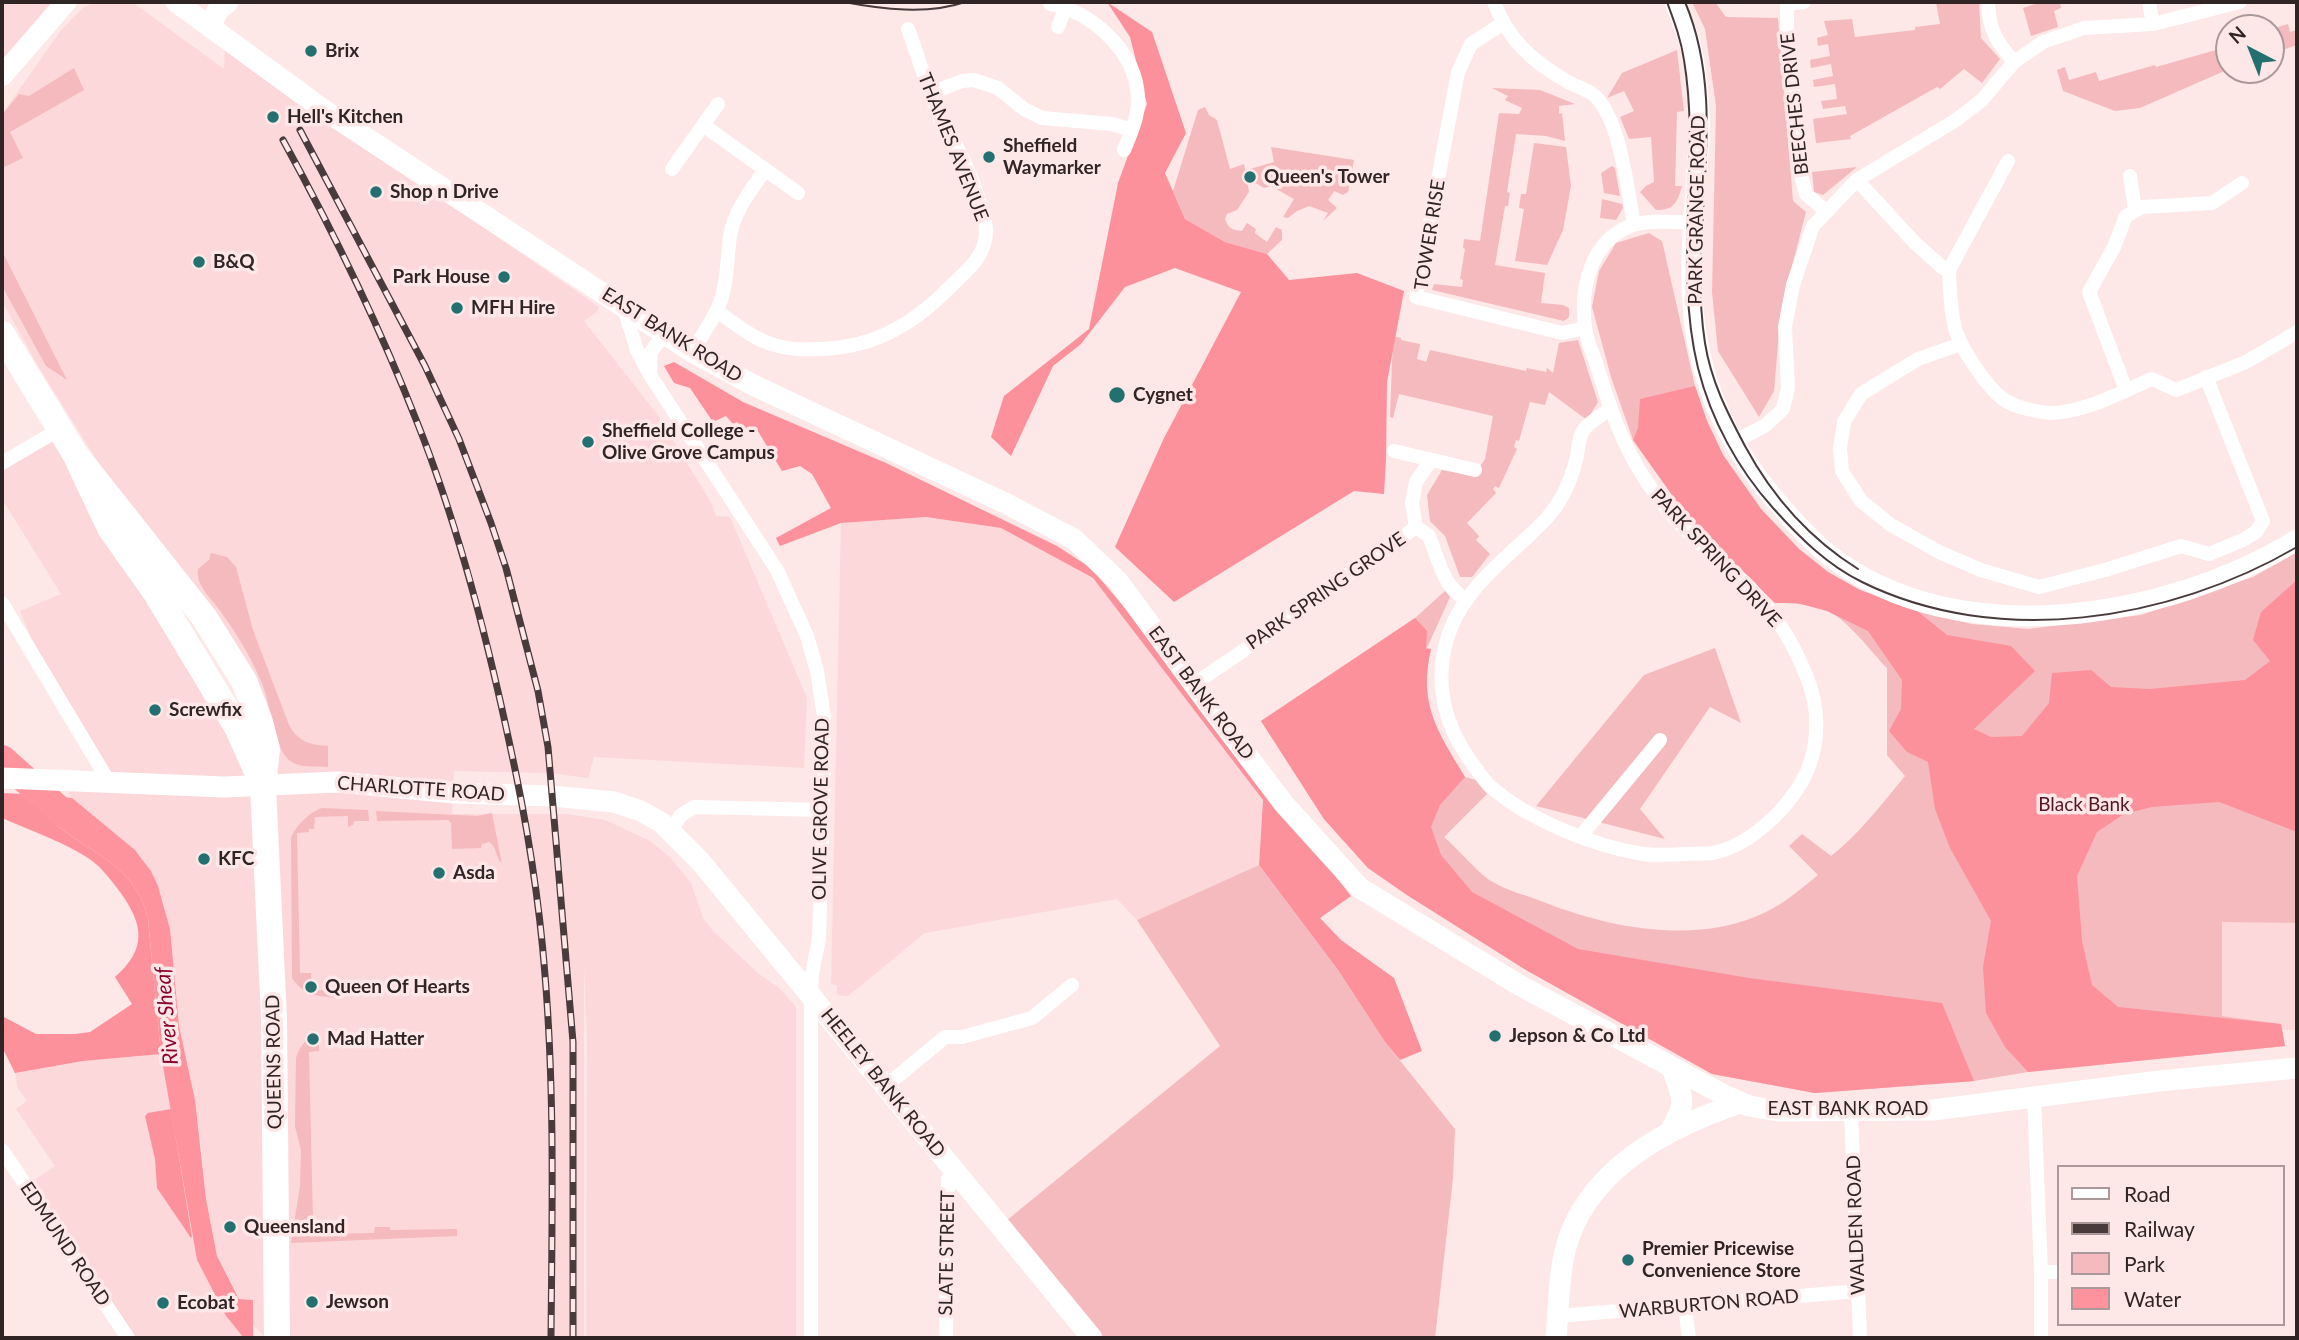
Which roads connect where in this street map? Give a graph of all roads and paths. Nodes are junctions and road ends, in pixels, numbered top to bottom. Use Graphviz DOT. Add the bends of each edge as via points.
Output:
graph roads {
  1 [pos="66,2"];
  2 [pos="176,2"];
  3 [pos="228,2"];
  4 [pos="1494,2"];
  5 [pos="1675,2"];
  6 [pos="1804,2"];
  7 [pos="1988,2"];
  8 [pos="2149,2"];
  9 [pos="2240,2"];
  10 [pos="1050,4"];
  11 [pos="1066,7"];
  12 [pos="1502,24"];
  13 [pos="2153,24"];
  14 [pos="1058,27"];
  15 [pos="211,28"];
  16 [pos="908,29"];
  17 [pos="2014,62"];
  18 [pos="2,76"];
  19 [pos="931,93"];
  20 [pos="718,104"];
  21 [pos="703,125"];
  22 [pos="1132,130"];
  23 [pos="1124,150"];
  24 [pos="2008,161"];
  25 [pos="672,169"];
  26 [pos="765,170"];
  27 [pos="2130,176"];
  28 [pos="1857,180"];
  29 [pos="2242,183"];
  30 [pos="798,193"];
  31 [pos="2136,210"];
  32 [pos="1827,212"];
  33 [pos="1694,222"];
  34 [pos="1634,224"];
  35 [pos="1949,270"];
  36 [pos="623,306"];
  37 [pos="717,311"];
  38 [pos="1585,328"];
  39 [pos="2297,332"];
  40 [pos="665,333"];
  41 [pos="2,334"];
  42 [pos="1961,344"];
  43 [pos="692,352"];
  44 [pos="650,375"];
  45 [pos="2206,377"];
  46 [pos="2126,390"];
  47 [pos="1610,409"];
  48 [pos="60,429"];
  49 [pos="1734,442"];
  50 [pos="1394,451"];
  51 [pos="1431,460"];
  52 [pos="2,463"];
  53 [pos="1475,470"];
  54 [pos="1416,527"];
  55 [pos="2297,540"];
  56 [pos="1468,600"];
  57 [pos="2,603"];
  58 [pos="1194,684"];
  59 [pos="1660,740"];
  60 [pos="7,778"];
  61 [pos="109,782"];
  62 [pos="263,787"];
  63 [pos="822,810"];
  64 [pos="671,830"];
  65 [pos="1580,836"];
  66 [pos="1072,985"];
  67 [pos="811,996"];
  68 [pos="844,1036"];
  69 [pos="811,1054"];
  70 [pos="1672,1068"];
  71 [pos="2297,1068"];
  72 [pos="886,1086"];
  73 [pos="2034,1098"];
  74 [pos="1741,1103"];
  75 [pos="1851,1112"];
  76 [pos="1669,1133"];
  77 [pos="2,1150"];
  78 [pos="955,1170"];
  79 [pos="2041,1272"];
  80 [pos="2058,1272"];
  81 [pos="1859,1291"];
  82 [pos="1685,1307"];
  83 [pos="1558,1316"];
  84 [pos="277,1333"];
  85 [pos="128,1338"];
  86 [pos="811,1338"];
  87 [pos="946,1338"];
  88 [pos="1092,1338"];
  89 [pos="1556,1338"];
  90 [pos="1689,1338"];
  91 [pos="1860,1338"];
  92 [pos="2041,1338"];
  1 -- 18 [label="street"];
  2 -- 15 [label="street, EAST BANK ROAD"];
  3 -- 15 [label="street" via="217,11"];
  4 -- 12 [label="street"];
  5 -- 33 [label="street, PARK GRANGE ROAD" via="1691,47 1700,115"];
  6 -- 32 [label="street, BEECHES DRIVE" via="1787,4 1801,174 1806,194"];
  7 -- 17 [label="street" via="1996,42"];
  8 -- 13 [label="street"];
  9 -- 13 [label="street"];
  10 -- 11 [label="street"];
  11 -- 14 [label="street"];
  11 -- 22 [label="street" via="1109,36 1127,60 1138,96"];
  12 -- 34 [label="street" via="1532,58 1596,96 1614,125"];
  12 -- 38 [label="street, TOWER RISE" via="1471,44 1458,72 1416,297 1562,333"];
  13 -- 17 [label="street" via="2084,28 2043,42"];
  15 -- 36 [label="street, EAST BANK ROAD" via="325,111"];
  16 -- 19 [label="street, THAMES AVENUE"];
  17 -- 28 [label="street" via="1982,100 1956,120"];
  19 -- 22 [label="street" via="974,80 999,88 1024,110 1042,118"];
  19 -- 37 [label="street, THAMES AVENUE" via="982,211 986,232 975,262 899,329 835,349 772,344"];
  20 -- 21 [label="street"];
  21 -- 25 [label="street"];
  21 -- 26 [label="street"];
  22 -- 23 [label="street"];
  24 -- 35 [label="street"];
  26 -- 30 [label="street"];
  26 -- 37 [label="street" via="736,216 727,279"];
  27 -- 31 [label="street"];
  28 -- 32 [label="street"];
  28 -- 35 [label="street" via="1914,242"];
  29 -- 31 [label="street" via="2212,203"];
  31 -- 46 [label="street" via="2126,216 2089,292"];
  32 -- 49 [label="street" via="1813,226 1793,285 1785,327 1788,388 1783,409 1766,425"];
  33 -- 34 [label="street"];
  33 -- 49 [label="street, PARK GRANGE ROAD" via="1697,339 1718,412"];
  34 -- 38 [label="street, PARK SPRING DRIVE" via="1603,245 1589,269"];
  35 -- 42 [label="street" via="1954,324"];
  36 -- 40 [label="street, EAST BANK ROAD"];
  36 -- 44 [label="street, OLIVE GROVE ROAD"];
  37 -- 43 [label="street"];
  38 -- 47 [label="street, PARK SPRING DRIVE"];
  39 -- 45 [label="street" via="2246,362"];
  40 -- 43 [label="street, EAST BANK ROAD"];
  40 -- 44 [label="street" via="651,352"];
  41 -- 48 [label="highway, QUEENS ROAD"];
  42 -- 45 [label="street" via="1918,359 1861,394 1844,422 1842,471 1861,501 1891,525 1981,570 2039,587 2181,546 2209,554 2256,532 2263,522"];
  42 -- 46 [label="street" via="2004,400 2031,410 2051,413 2083,407"];
  43 -- 58 [label="street, EAST BANK ROAD" via="1074,539 1118,581"];
  44 -- 63 [label="street, OLIVE GROVE ROAD" via="772,561 807,636 824,718"];
  45 -- 46 [label="street" via="2176,390 2152,379"];
  47 -- 56 [label="street, PARK SPRING DRIVE" via="1585,428 1556,507 1493,568"];
  47 -- 65 [label="street, PARK SPRING DRIVE" via="1648,484 1691,536 1752,589 1781,624 1809,682 1816,712 1815,751 1795,794 1765,825 1735,845 1712,853 1647,855"];
  48 -- 52 [label="street"];
  48 -- 62 [label="highway, QUEENS ROAD" via="204,617 244,681 267,749"];
  49 -- 55 [label="street, PARK GRANGE ROAD" via="1759,481 1830,556 1876,584 1955,609 2030,616 2104,611 2218,580"];
  50 -- 51 [label="street"];
  51 -- 53 [label="street"];
  51 -- 54 [label="street" via="1416,482 1412,503"];
  54 -- 56 [label="street, PARK SPRING GROVE" via="1429,536 1449,584"];
  54 -- 58 [label="street, PARK SPRING GROVE"];
  56 -- 65 [label="street, PARK SPRING DRIVE" via="1449,634 1441,679 1446,717 1456,739 1488,785 1515,805"];
  57 -- 61 [label="street"];
  58 -- 70 [label="street, EAST BANK ROAD" via="1284,804 1360,888 1519,985"];
  59 -- 65 [label="street"];
  60 -- 61 [label="street, CHARLOTTE ROAD"];
  61 -- 62 [label="street, CHARLOTTE ROAD"];
  62 -- 64 [label="street, CHARLOTTE ROAD" via="338,782 579,799 624,804"];
  62 -- 84 [label="highway, QUEENS ROAD" via="274,1018"];
  63 -- 64 [label="street" via="694,807 681,815"];
  63 -- 67 [label="street, OLIVE GROVE ROAD" via="819,939"];
  64 -- 67 [label="street, HEELEY BANK ROAD"];
  66 -- 72 [label="street" via="1032,1018 962,1037 945,1037"];
  67 -- 68 [label="street, HEELEY BANK ROAD"];
  67 -- 69 [label="street, OLIVE GROVE ROAD"];
  68 -- 69 [label="street" via="828,1032 815,1043"];
  68 -- 72 [label="street, HEELEY BANK ROAD"];
  69 -- 86 [label="street, OLIVE GROVE ROAD"];
  70 -- 74 [label="street, EAST BANK ROAD"];
  70 -- 76 [label="street" via="1683,1102"];
  71 -- 73 [label="street, EAST BANK ROAD"];
  72 -- 78 [label="street, HEELEY BANK ROAD"];
  73 -- 75 [label="street, EAST BANK ROAD" via="1933,1110"];
  73 -- 79 [label="street"];
  74 -- 75 [label="street, EAST BANK ROAD" via="1777,1111"];
  74 -- 76 [label="street"];
  75 -- 81 [label="street, WALDEN ROAD"];
  76 -- 83 [label="street" via="1613,1170 1583,1208 1564,1254"];
  77 -- 85 [label="street, EDMUND ROAD"];
  78 -- 87 [label="street, SLATE STREET" via="948,1179"];
  78 -- 88 [label="street, HEELEY BANK ROAD"];
  79 -- 80 [label="street"];
  79 -- 92 [label="street"];
  81 -- 82 [label="street, WARBURTON ROAD"];
  81 -- 91 [label="street, WALDEN ROAD"];
  82 -- 83 [label="street, WARBURTON ROAD"];
  82 -- 90 [label="street"];
  83 -- 89 [label="street"];
}
